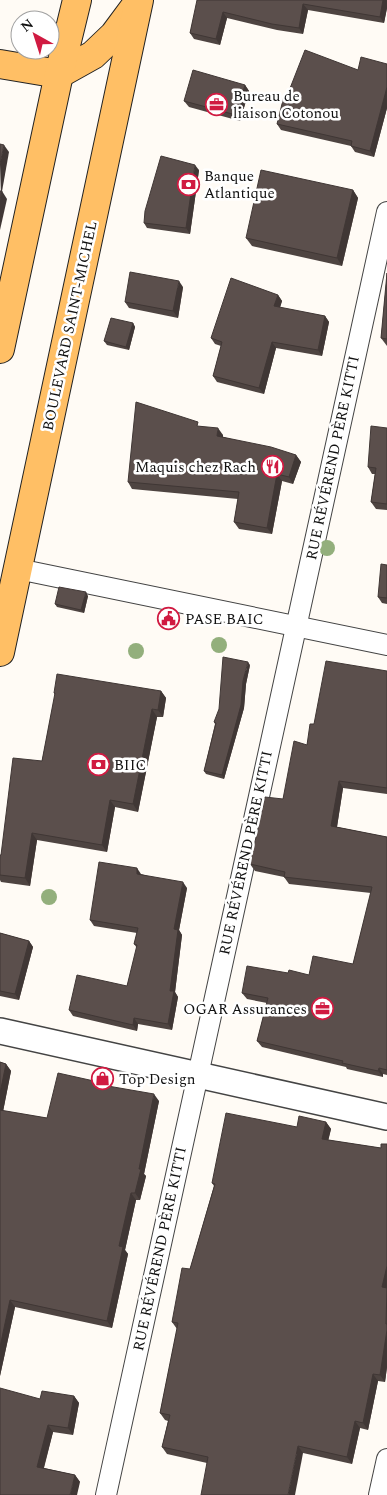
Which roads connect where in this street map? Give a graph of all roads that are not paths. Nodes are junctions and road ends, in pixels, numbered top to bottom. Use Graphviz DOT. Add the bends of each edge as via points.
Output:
graph roads {
  1 [pos="77,0"];
  2 [pos="139,1"];
  3 [pos="0,64"];
  4 [pos="59,74"];
  5 [pos="387,212"];
  6 [pos="0,348"];
  7 [pos="18,570"];
  8 [pos="296,627"];
  9 [pos="387,645"];
  10 [pos="0,652"];
  11 [pos="0,1031"];
  12 [pos="198,1075"];
  13 [pos="387,1117"];
  14 [pos="387,1459"];
  15 [pos="106,1495"];
  16 [pos="379,1495"];
  1 -- 4 [label="main road"];
  2 -- 4 [label="main road" via="114,35 93,55"];
  2 -- 7 [label="main road, BOULEVARD SAINT-MICHEL"];
  3 -- 4 [label="main road"];
  4 -- 6 [label="main road"];
  5 -- 8 [label="street, RUE RÉVÉREND PÈRE KITTI"];
  7 -- 8 [label="street"];
  7 -- 10 [label="main road, BOULEVARD SAINT-MICHEL"];
  8 -- 9 [label="street"];
  8 -- 12 [label="street, RUE RÉVÉREND PÈRE KITTI"];
  11 -- 12 [label="street"];
  12 -- 13 [label="street"];
  12 -- 15 [label="street, RUE RÉVÉREND PÈRE KITTI"];
  14 -- 16 [label="street"];
}
